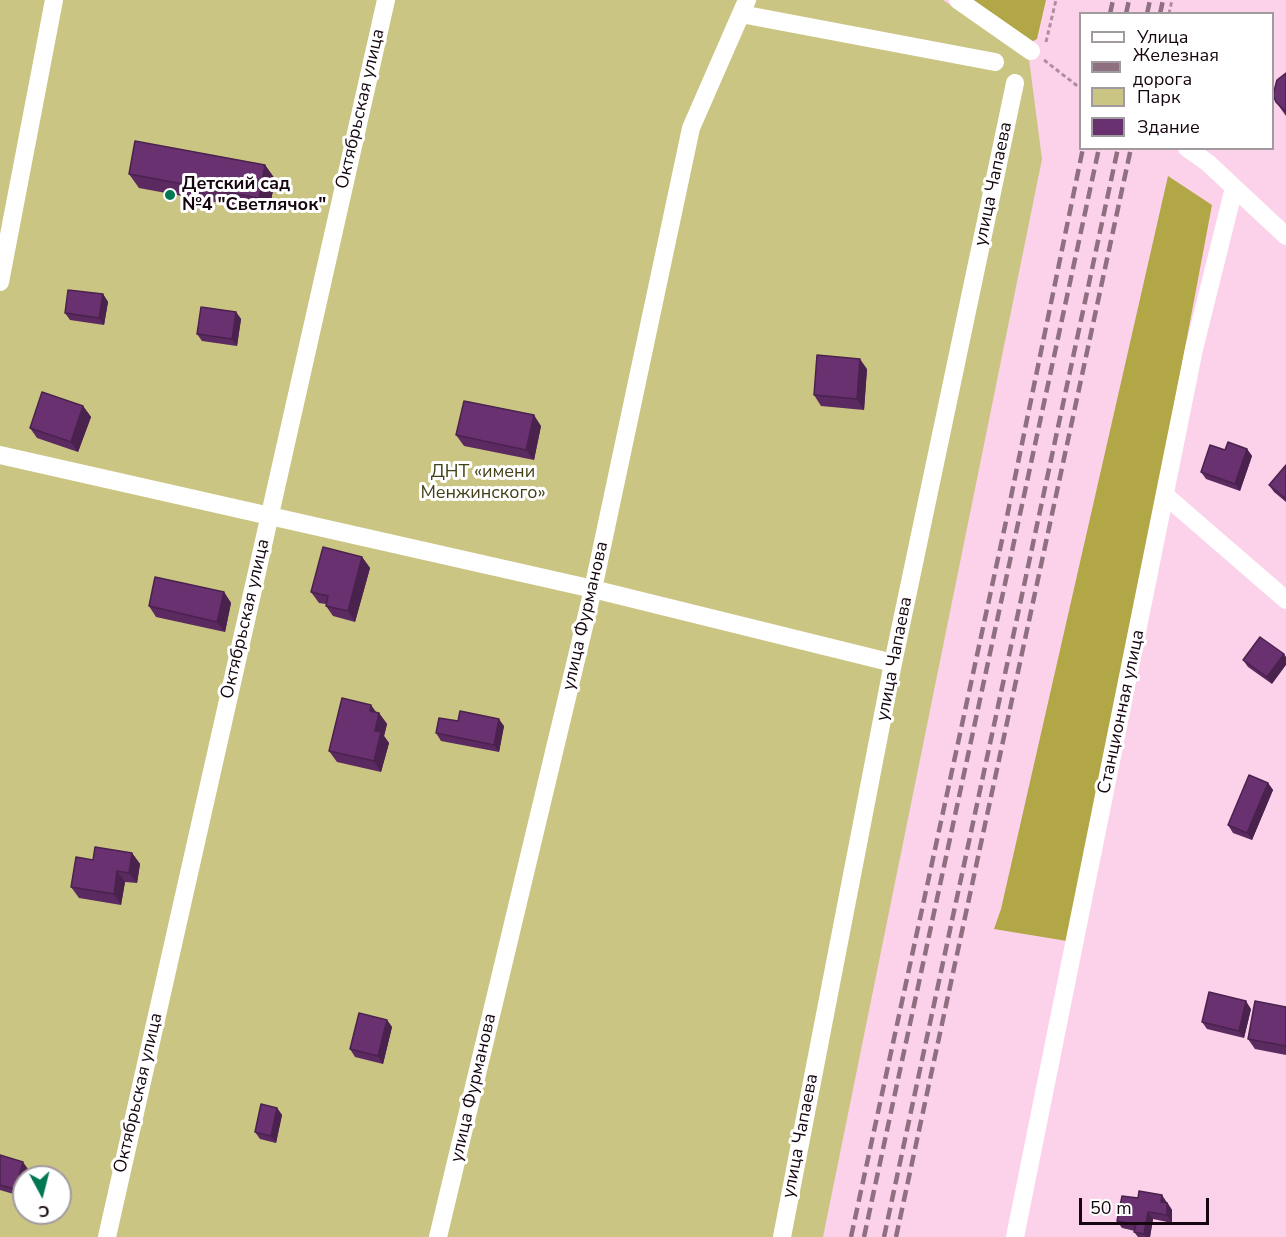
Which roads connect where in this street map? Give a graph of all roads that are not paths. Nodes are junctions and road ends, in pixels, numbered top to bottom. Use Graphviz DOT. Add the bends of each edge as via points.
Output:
graph roads {
  1 [pos="54,0"];
  2 [pos="386,0"];
  3 [pos="958,0"];
  4 [pos="744,7"];
  5 [pos="1039,52"];
  6 [pos="995,62"];
  7 [pos="1015,83"];
  8 [pos="1190,150"];
  9 [pos="1234,188"];
  10 [pos="1286,236"];
  11 [pos="0,282"];
  12 [pos="0,455"];
  13 [pos="1166,496"];
  14 [pos="269,518"];
  15 [pos="593,590"];
  16 [pos="1286,600"];
  17 [pos="894,663"];
  18 [pos="106,1237"];
  19 [pos="438,1237"];
  20 [pos="782,1237"];
  21 [pos="1015,1237"];
  1 -- 11 [label="street"];
  2 -- 14 [label="street, Октябрьская улица"];
  3 -- 5 [label="street"];
  4 -- 6 [label="street"];
  4 -- 15 [label="street, улица Фурманова" via="691,128"];
  7 -- 17 [label="street, улица Чапаева"];
  8 -- 9 [label="street"];
  9 -- 10 [label="street"];
  9 -- 13 [label="street, Станционная улица" via="1194,349"];
  12 -- 14 [label="street"];
  13 -- 16 [label="street"];
  13 -- 21 [label="street, Станционная улица"];
  14 -- 15 [label="street"];
  14 -- 18 [label="street, Октябрьская улица"];
  15 -- 17 [label="street"];
  15 -- 19 [label="street, улица Фурманова"];
  17 -- 20 [label="street, улица Чапаева"];
}
